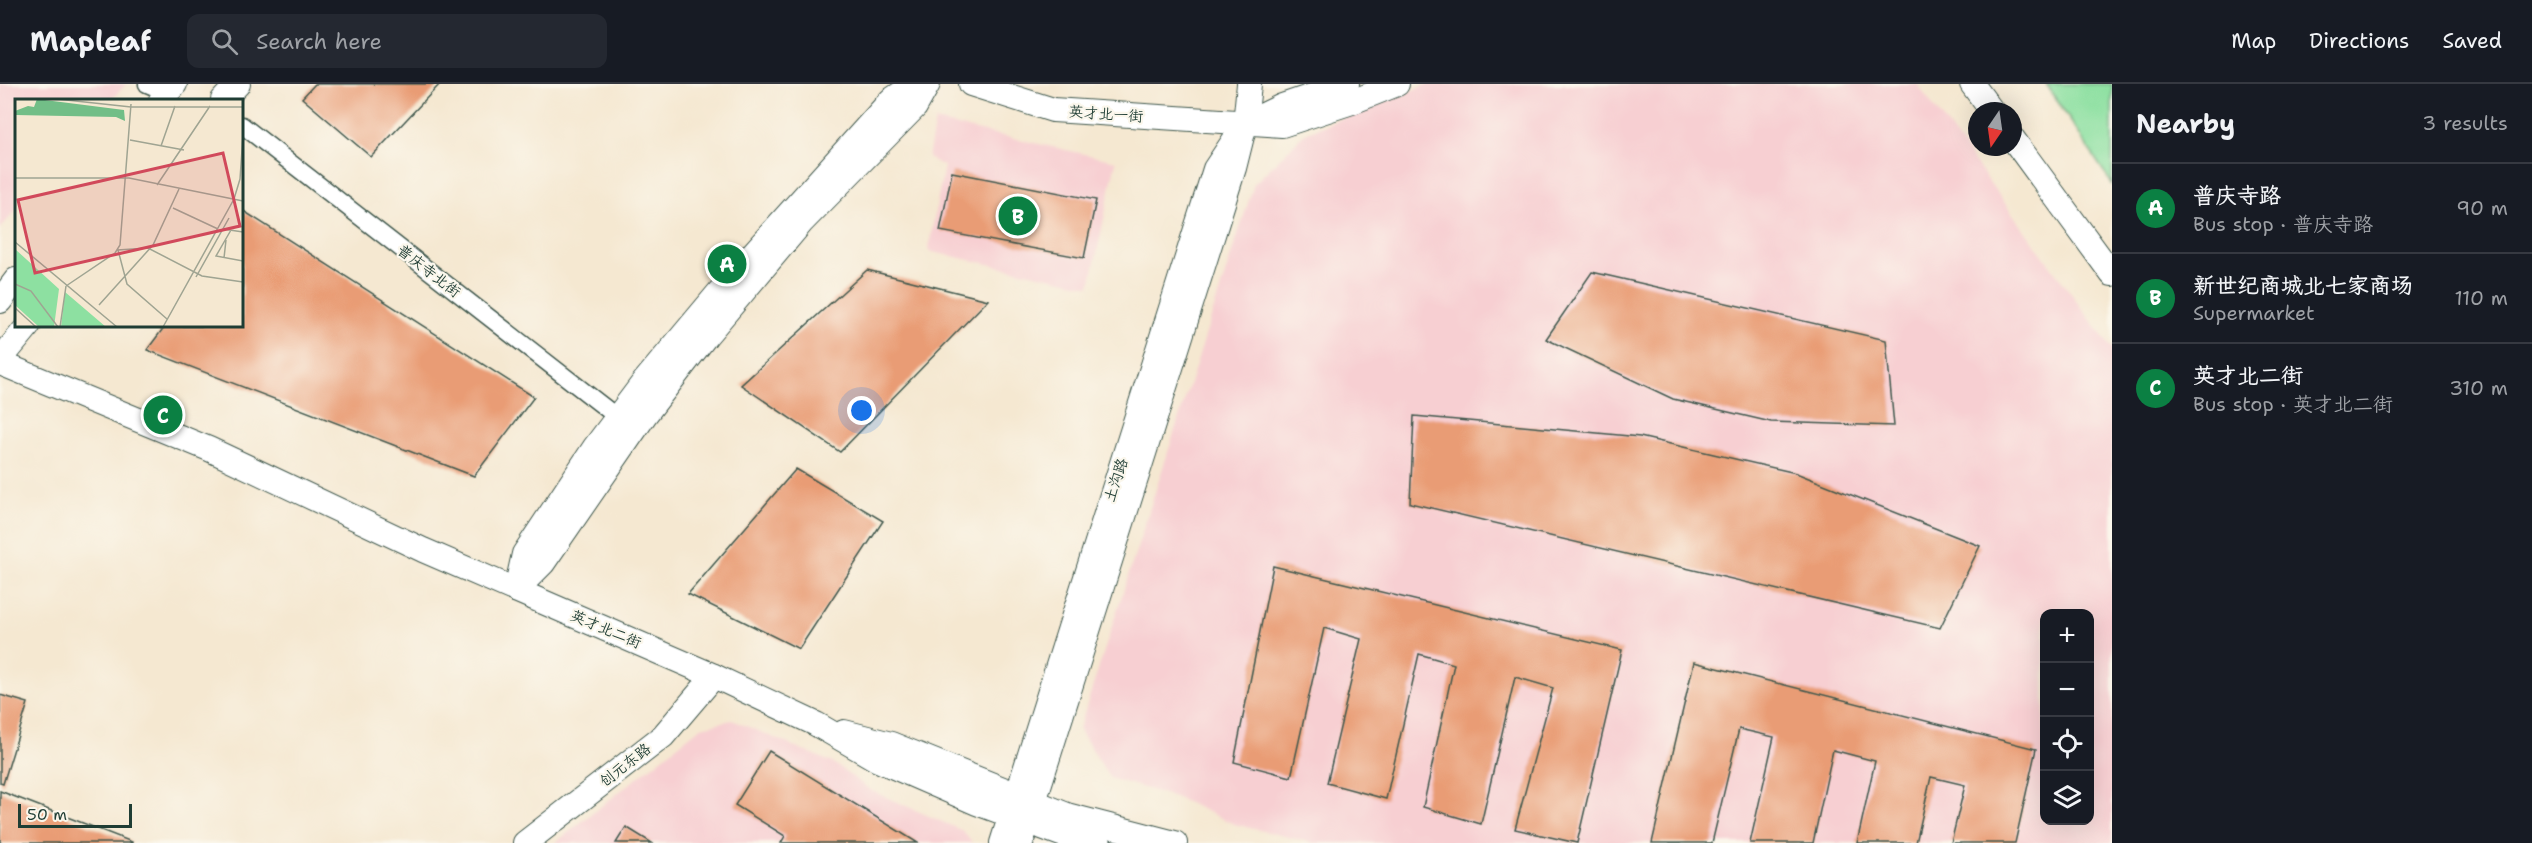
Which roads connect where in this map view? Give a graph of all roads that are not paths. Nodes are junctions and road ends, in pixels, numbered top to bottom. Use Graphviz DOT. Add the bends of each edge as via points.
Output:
graph roads {
  1 [pos="237,84"];
  2 [pos="915,84"];
  3 [pos="928,84"];
  4 [pos="971,84"];
  5 [pos="1249,84"];
  6 [pos="1347,84"];
  7 [pos="1397,84"];
  8 [pos="1972,84"];
  9 [pos="224,99"];
  10 [pos="1985,102"];
  11 [pos="1245,124"];
  12 [pos="243,126"];
  13 [pos="2022,151"];
  14 [pos="2112,274"];
  15 [pos="15,281"];
  16 [pos="0,301"];
  17 [pos="27,327"];
  18 [pos="0,361"];
  19 [pos="617,417"];
  20 [pos="516,590"];
  21 [pos="714,676"];
  22 [pos="1022,816"];
  23 [pos="525,843"];
  24 [pos="1002,843"];
  25 [pos="1099,843"];
  26 [pos="1175,843"];
  1 -- 9 [label="street"];
  2 -- 19 [label="street" via="891,100 731,278"];
  3 -- 20 [label="street" via="915,107 802,222 706,336 645,415 543,563"];
  4 -- 11 [label="street, 英才北一街" via="1053,110"];
  5 -- 11 [label="street"];
  6 -- 11 [label="street" via="1282,106"];
  7 -- 11 [label="street" via="1282,125"];
  8 -- 10 [label="street"];
  11 -- 22 [label="street, 土沟路" via="1215,169"];
  12 -- 19 [label="street, 普庆寺北街"];
  13 -- 14 [label="street"];
  15 -- 16 [label="street"];
  17 -- 18 [label="street"];
  18 -- 20 [label="street, 英才北二街" via="208,449"];
  19 -- 20 [label="street" via="524,554"];
  20 -- 21 [label="street, 英才北二街"];
  21 -- 22 [label="street, 英才北二街" via="816,724 891,744"];
  21 -- 23 [label="street, 创元东路" via="663,736"];
  22 -- 24 [label="street, 土沟路"];
  22 -- 25 [label="street, 英才北二街" via="1061,834"];
  22 -- 26 [label="street, 英才北二街" via="1067,815"];
}
